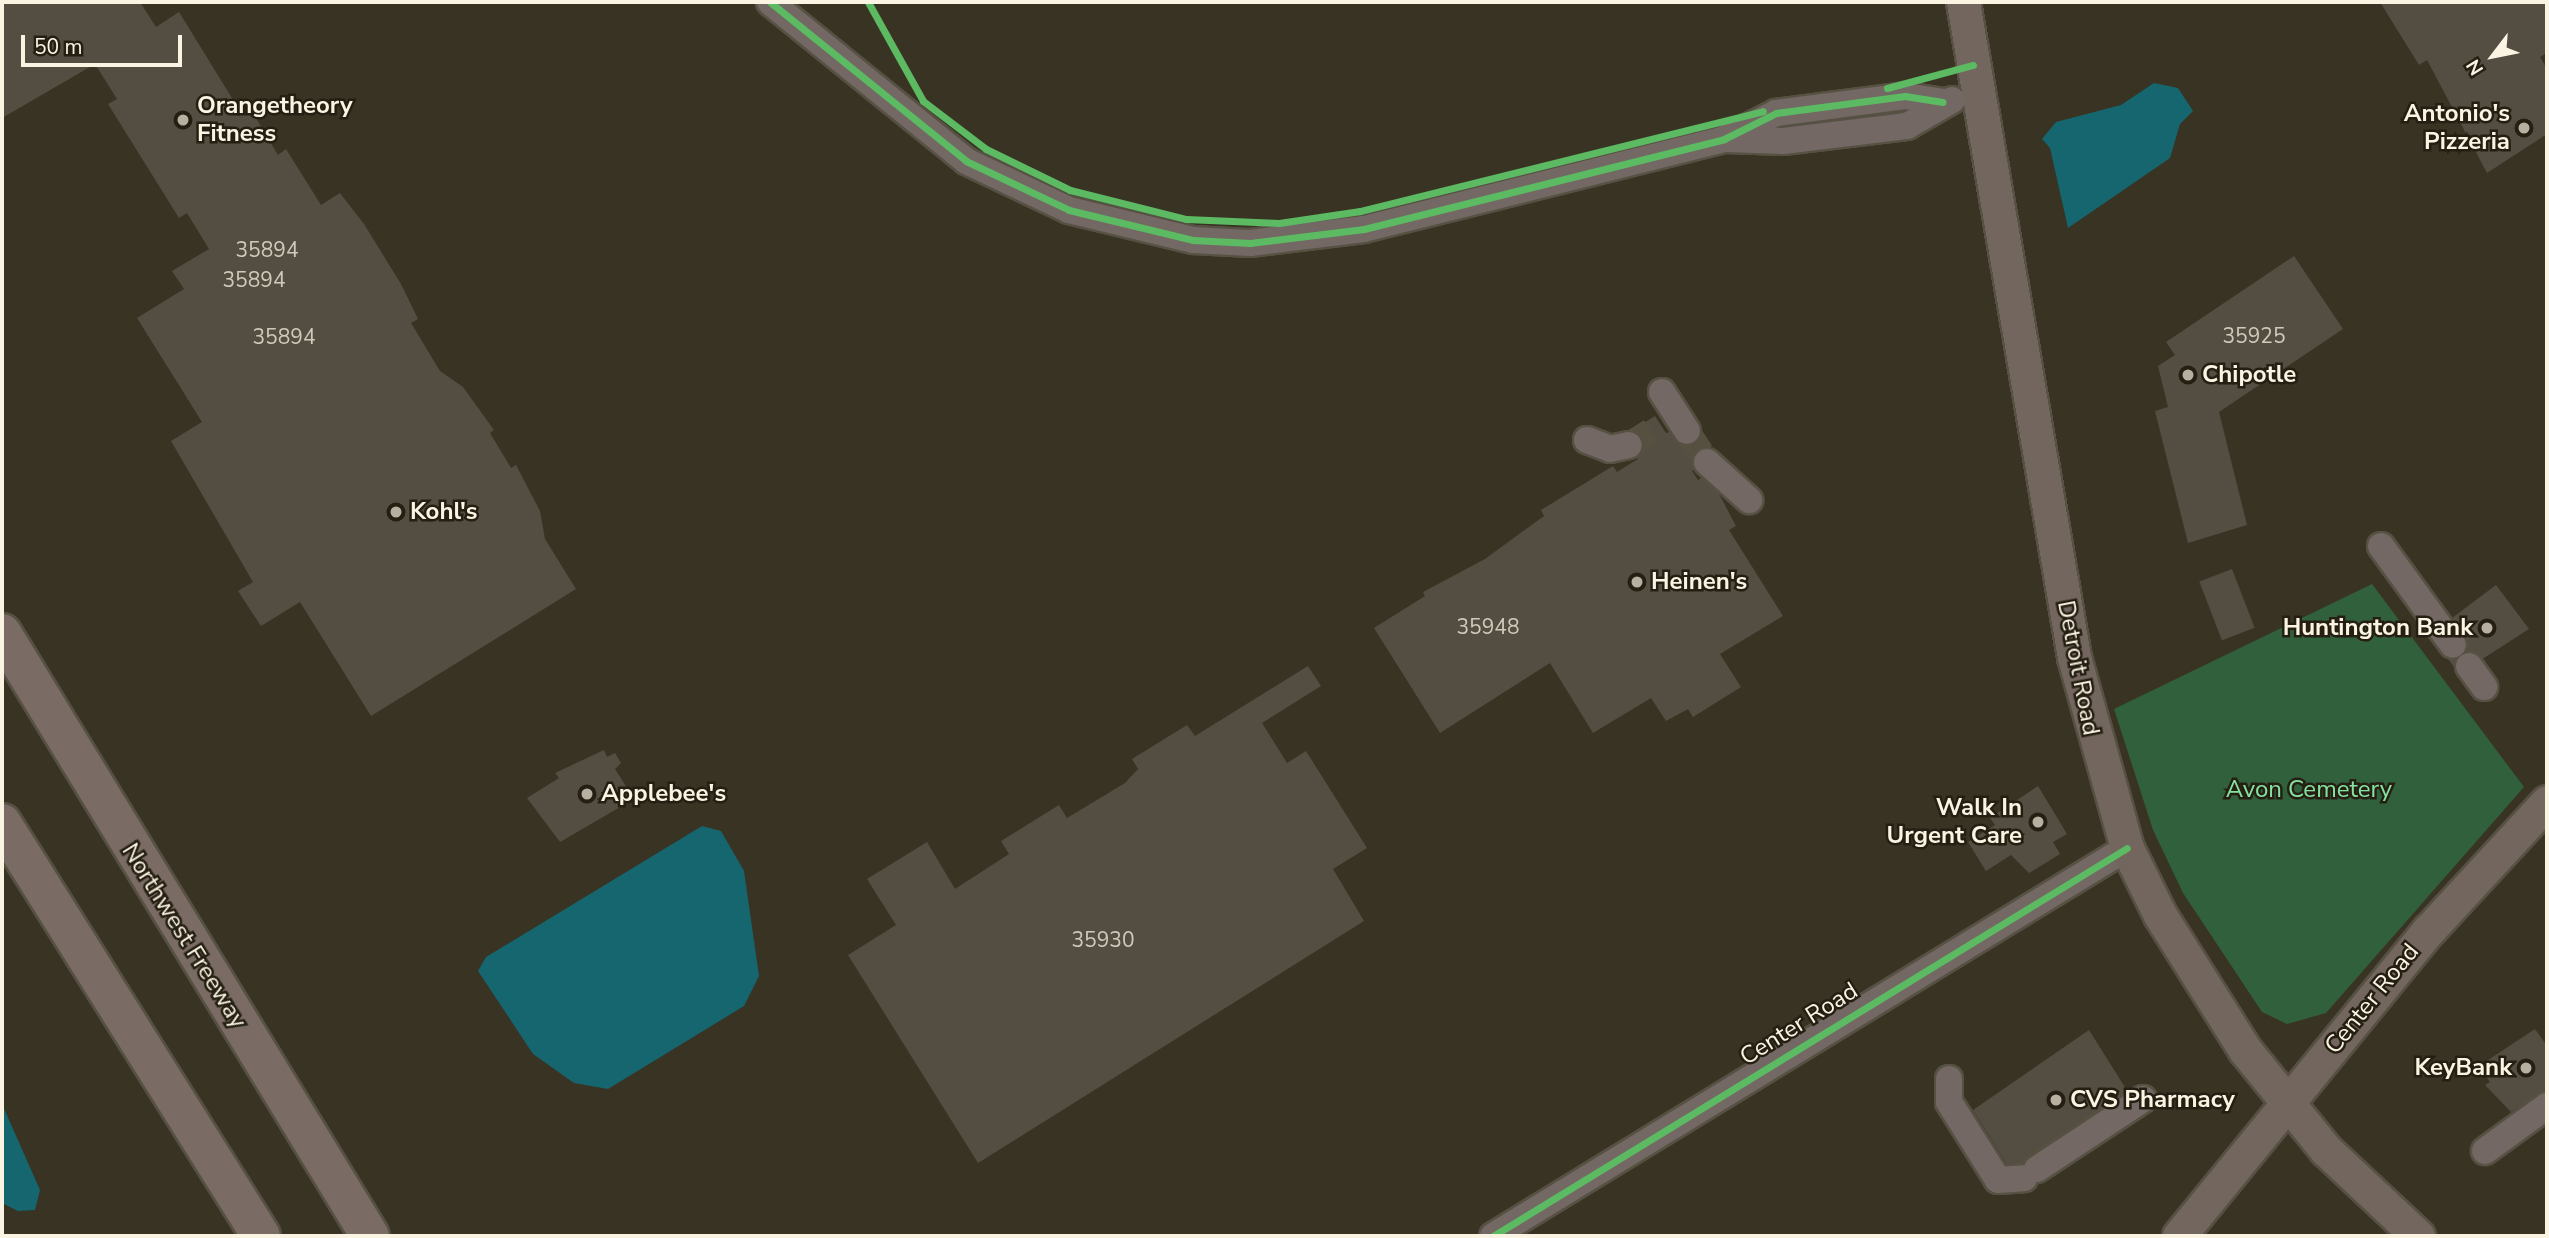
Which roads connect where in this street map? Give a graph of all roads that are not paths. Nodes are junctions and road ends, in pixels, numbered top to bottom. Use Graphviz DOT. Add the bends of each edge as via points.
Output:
graph roads {
  1 [pos="769,2"];
  2 [pos="1963,2"];
  3 [pos="1978,94"];
  4 [pos="1662,392"];
  5 [pos="1675,424"];
  6 [pos="1587,440"];
  7 [pos="1629,445"];
  8 [pos="1707,462"];
  9 [pos="1749,500"];
  10 [pos="2381,546"];
  11 [pos="2,634"];
  12 [pos="2453,645"];
  13 [pos="2547,802"];
  14 [pos="2,824"];
  15 [pos="2127,848"];
  16 [pos="1949,1079"];
  17 [pos="2143,1099"];
  18 [pos="2286,1105"];
  19 [pos="2547,1106"];
  20 [pos="2484,1151"];
  21 [pos="261,1236"];
  22 [pos="370,1236"];
  23 [pos="1493,1236"];
  24 [pos="2179,1236"];
  25 [pos="2418,1236"];
  1 -- 3 [label="street" via="967,161 1069,210 1194,240 1276,241 1364,229 1724,139 1776,113 1905,96 1944,102"];
  2 -- 3 [label="main road, Detroit Road"];
  3 -- 15 [label="main road, Detroit Road" via="2074,657"];
  4 -- 5 [label="street"];
  6 -- 7 [label="street" via="1609,449"];
  8 -- 9 [label="street"];
  10 -- 12 [label="street"];
  11 -- 22 [label="highway, Northwest Freeway"];
  13 -- 18 [label="main road, Center Road" via="2429,930"];
  14 -- 21 [label="highway"];
  15 -- 18 [label="main road, Detroit Road" via="2208,996"];
  15 -- 23 [label="street, Center Road"];
  16 -- 17 [label="street" via="1949,1102 1998,1180 2030,1173"];
  18 -- 24 [label="main road, Center Road"];
  18 -- 25 [label="main road, Detroit Road"];
  19 -- 20 [label="street"];
}
